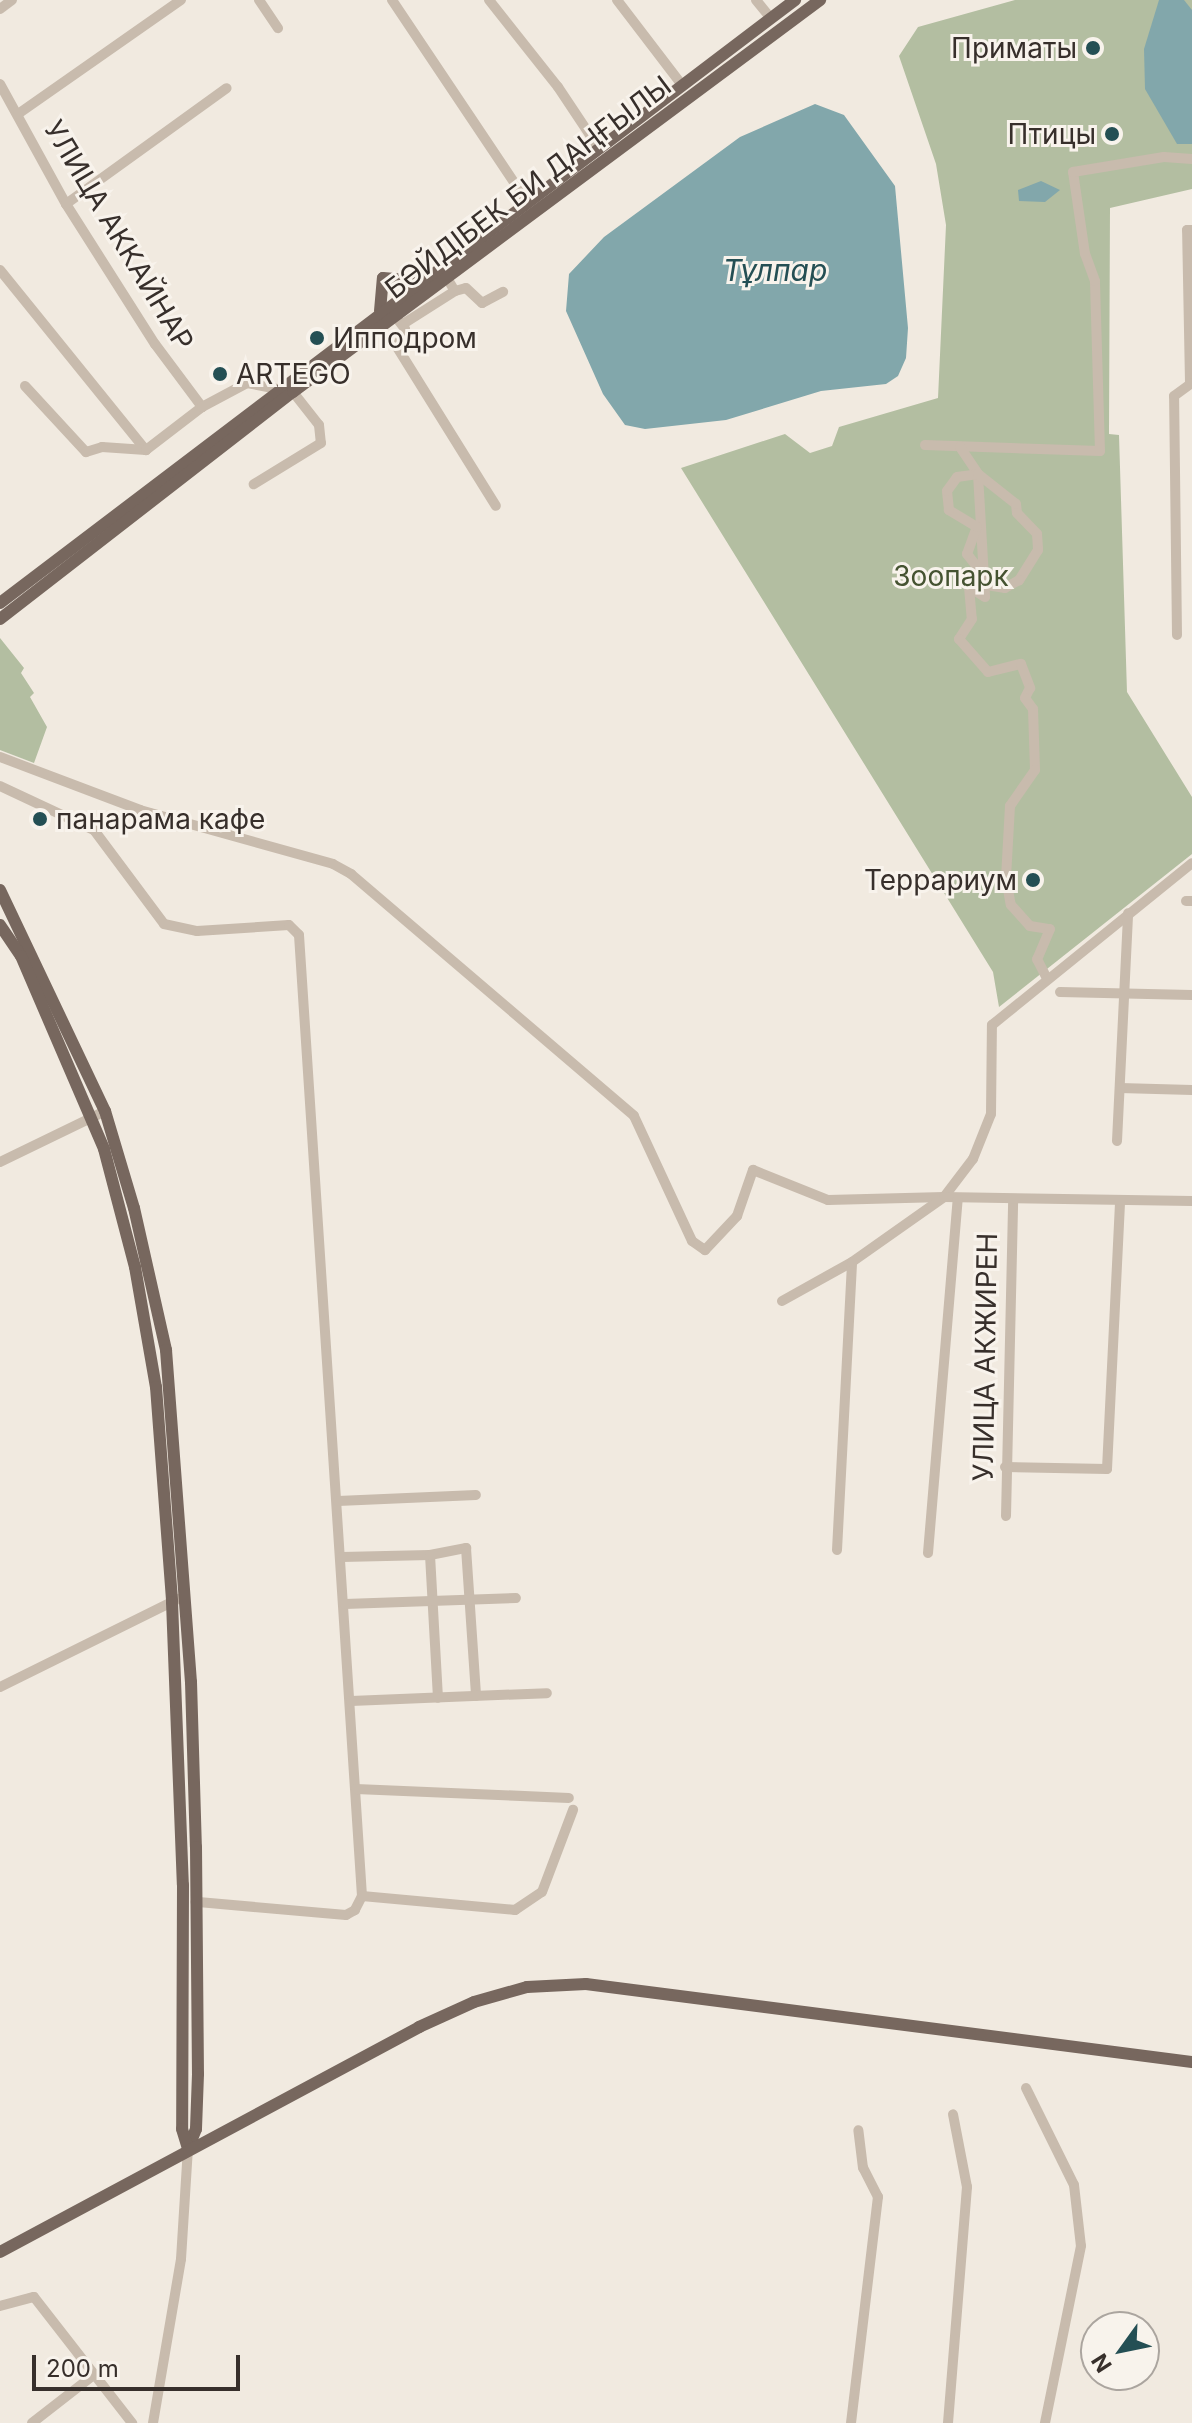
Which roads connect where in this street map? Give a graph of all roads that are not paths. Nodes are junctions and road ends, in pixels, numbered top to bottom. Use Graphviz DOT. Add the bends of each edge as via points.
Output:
graph roads {
  1 [pos="12,0"];
  2 [pos="181,0"];
  3 [pos="259,0"];
  4 [pos="392,0"];
  5 [pos="489,0"];
  6 [pos="617,0"];
  7 [pos="756,0"];
  8 [pos="795,0"];
  9 [pos="820,0"];
  10 [pos="0,9"];
  11 [pos="770,17"];
  12 [pos="278,28"];
  13 [pos="0,84"];
  14 [pos="682,85"];
  15 [pos="227,88"];
  16 [pos="18,114"];
  17 [pos="598,147"];
  18 [pos="1192,159"];
  19 [pos="66,204"];
  20 [pos="531,207"];
  21 [pos="1192,230"];
  22 [pos="0,270"];
  23 [pos="443,273"];
  24 [pos="421,281"];
  25 [pos="455,291"];
  26 [pos="503,292"];
  27 [pos="380,311"];
  28 [pos="399,320"];
  29 [pos="1191,382"];
  30 [pos="25,386"];
  31 [pos="279,386"];
  32 [pos="293,392"];
  33 [pos="202,407"];
  34 [pos="925,445"];
  35 [pos="960,447"];
  36 [pos="146,450"];
  37 [pos="978,474"];
  38 [pos="254,484"];
  39 [pos="496,506"];
  40 [pos="985,585"];
  41 [pos="969,587"];
  42 [pos="0,603"];
  43 [pos="0,619"];
  44 [pos="1177,635"];
  45 [pos="0,757"];
  46 [pos="0,786"];
  47 [pos="1192,863"];
  48 [pos="0,890"];
  49 [pos="1128,913"];
  50 [pos="0,925"];
  51 [pos="1046,977"];
  52 [pos="1060,992"];
  53 [pos="1124,993"];
  54 [pos="1192,995"];
  55 [pos="1120,1088"];
  56 [pos="1192,1090"];
  57 [pos="105,1111"];
  58 [pos="93,1117"];
  59 [pos="1117,1141"];
  60 [pos="0,1162"];
  61 [pos="944,1197"];
  62 [pos="958,1199"];
  63 [pos="1013,1199"];
  64 [pos="1120,1201"];
  65 [pos="1192,1201"];
  66 [pos="852,1262"];
  67 [pos="782,1301"];
  68 [pos="1005,1467"];
  69 [pos="476,1495"];
  70 [pos="338,1501"];
  71 [pos="1006,1516"];
  72 [pos="837,1550"];
  73 [pos="928,1553"];
  74 [pos="430,1555"];
  75 [pos="342,1557"];
  76 [pos="516,1598"];
  77 [pos="178,1599"];
  78 [pos="469,1599"];
  79 [pos="433,1601"];
  80 [pos="345,1604"];
  81 [pos="0,1687"];
  82 [pos="547,1693"];
  83 [pos="476,1696"];
  84 [pos="438,1698"];
  85 [pos="351,1701"];
  86 [pos="356,1789"];
  87 [pos="569,1798"];
  88 [pos="573,1810"];
  89 [pos="362,1896"];
  90 [pos="196,1902"];
  91 [pos="1192,2062"];
  92 [pos="1026,2088"];
  93 [pos="953,2114"];
  94 [pos="858,2130"];
  95 [pos="188,2149"];
  96 [pos="0,2252"];
  97 [pos="0,2306"];
  98 [pos="95,2374"];
  99 [pos="32,2423"];
  100 [pos="132,2423"];
  101 [pos="153,2423"];
  102 [pos="851,2423"];
  103 [pos="948,2423"];
  104 [pos="1045,2423"];
  1 -- 10 [label="street"];
  2 -- 16 [label="street"];
  3 -- 12 [label="street"];
  4 -- 20 [label="street"];
  5 -- 17 [label="street"];
  6 -- 14 [label="street"];
  7 -- 11 [label="street"];
  8 -- 11 [label="main road, БӘЙДІБЕК БИ ДАҢҒЫЛЫ"];
  9 -- 20 [label="main road, БӘЙДІБЕК БИ ДАҢҒЫЛЫ"];
  11 -- 14 [label="main road, БӘЙДІБЕК БИ ДАҢҒЫЛЫ"];
  13 -- 16 [label="street, УЛИЦА АККАЙНАР"];
  14 -- 17 [label="main road, БӘЙДІБЕК БИ ДАҢҒЫЛЫ"];
  15 -- 19 [label="street"];
  16 -- 19 [label="street, УЛИЦА АККАЙНАР"];
  17 -- 20 [label="main road, БӘЙДІБЕК БИ ДАҢҒЫЛЫ"];
  18 -- 35 [label="street" via="1164,157 1073,172 1085,254 1095,281 1100,451"];
  19 -- 33 [label="street, УЛИЦА АККАЙНАР"];
  20 -- 23 [label="main road, БӘЙДІБЕК БИ ДАҢҒЫЛЫ"];
  21 -- 29 [label="street" via="1187,230"];
  22 -- 36 [label="street"];
  23 -- 24 [label="main road, БӘЙДІБЕК БИ ДАҢҒЫЛЫ"];
  23 -- 25 [label="street"];
  23 -- 28 [label="main road, БӘЙДІБЕК БИ ДАҢҒЫЛЫ"];
  24 -- 27 [label="main road, БӘЙДІБЕК БИ ДАҢҒЫЛЫ"];
  24 -- 27 [label="main road" via="383,278"];
  25 -- 26 [label="street" via="466,288 482,303"];
  25 -- 28 [label="street"];
  27 -- 31 [label="main road, БӘЙДІБЕК БИ ДАҢҒЫЛЫ"];
  28 -- 32 [label="main road, БӘЙДІБЕК БИ ДАҢҒЫЛЫ"];
  28 -- 39 [label="street" via="397,347"];
  29 -- 44 [label="street" via="1174,396"];
  30 -- 36 [label="street" via="86,452 102,447"];
  31 -- 32 [label="street"];
  31 -- 33 [label="street" via="247,383"];
  31 -- 42 [label="main road, БӘЙДІБЕК БИ ДАҢҒЫЛЫ"];
  32 -- 38 [label="street" via="319,425 321,443"];
  32 -- 43 [label="main road, БӘЙДІБЕК БИ ДАҢҒЫЛЫ"];
  33 -- 36 [label="street"];
  34 -- 35 [label="street"];
  35 -- 37 [label="street"];
  37 -- 40 [label="street"];
  37 -- 40 [label="street" via="1016,504 1017,513 1037,534 1038,550 1019,580 1005,588"];
  37 -- 41 [label="street" via="957,477 947,491 949,510 977,527 967,554 978,568"];
  40 -- 41 [label="street" via="985,597"];
  41 -- 51 [label="street" via="972,619 959,639 988,672 1021,664 1030,688 1025,698 1033,709 1035,770 1010,806 1006,878 1011,905 1030,926 1050,929 1037,959"];
  45 -- 61 [label="street" via="140,810 333,864 351,874 634,1116 668,1196 697,1246 705,1250 728,1229 753,1170 828,1200"];
  46 -- 70 [label="street" via="94,830 164,924 197,931 289,925 299,935"];
  47 -- 49 [label="street"];
  48 -- 57 [label="main road"];
  49 -- 51 [label="street"];
  49 -- 53 [label="street"];
  50 -- 58 [label="main road" via="21,956"];
  51 -- 61 [label="street" via="992,1025 991,1114 973,1159"];
  52 -- 53 [label="street"];
  53 -- 54 [label="street"];
  53 -- 55 [label="street"];
  55 -- 56 [label="street"];
  55 -- 59 [label="street"];
  57 -- 58 [label="street"];
  57 -- 77 [label="main road" via="134,1208 166,1350"];
  58 -- 60 [label="street"];
  58 -- 77 [label="main road" via="135,1267 156,1387"];
  61 -- 62 [label="street"];
  61 -- 66 [label="street"];
  62 -- 63 [label="street"];
  62 -- 73 [label="street"];
  63 -- 64 [label="street"];
  63 -- 68 [label="street, УЛИЦА АКЖИРЕН"];
  64 -- 65 [label="street"];
  64 -- 68 [label="street" via="1107,1469"];
  66 -- 67 [label="street"];
  66 -- 72 [label="street"];
  68 -- 71 [label="street, УЛИЦА АКЖИРЕН"];
  69 -- 70 [label="street"];
  70 -- 75 [label="street"];
  74 -- 75 [label="street"];
  74 -- 78 [label="street" via="466,1548"];
  74 -- 79 [label="street"];
  75 -- 80 [label="street"];
  76 -- 78 [label="street"];
  77 -- 81 [label="street"];
  77 -- 90 [label="main road"];
  77 -- 95 [label="main road" via="182,2129"];
  78 -- 79 [label="street"];
  78 -- 83 [label="street"];
  79 -- 80 [label="street"];
  79 -- 84 [label="street"];
  80 -- 85 [label="street"];
  82 -- 83 [label="street"];
  83 -- 84 [label="street"];
  84 -- 85 [label="street"];
  85 -- 86 [label="street"];
  86 -- 87 [label="street"];
  86 -- 89 [label="street"];
  88 -- 89 [label="street" via="542,1892 515,1910"];
  89 -- 90 [label="street" via="346,1915"];
  90 -- 95 [label="main road" via="198,2074 196,2129"];
  91 -- 95 [label="main road" via="559,1983 474,2002"];
  92 -- 104 [label="street" via="1074,2185 1081,2246"];
  93 -- 103 [label="street" via="967,2187"];
  94 -- 102 [label="street" via="863,2168 878,2197"];
  95 -- 96 [label="main road"];
  95 -- 101 [label="street" via="181,2259"];
  97 -- 98 [label="street" via="34,2297"];
  98 -- 99 [label="street"];
  98 -- 100 [label="street"];
}
